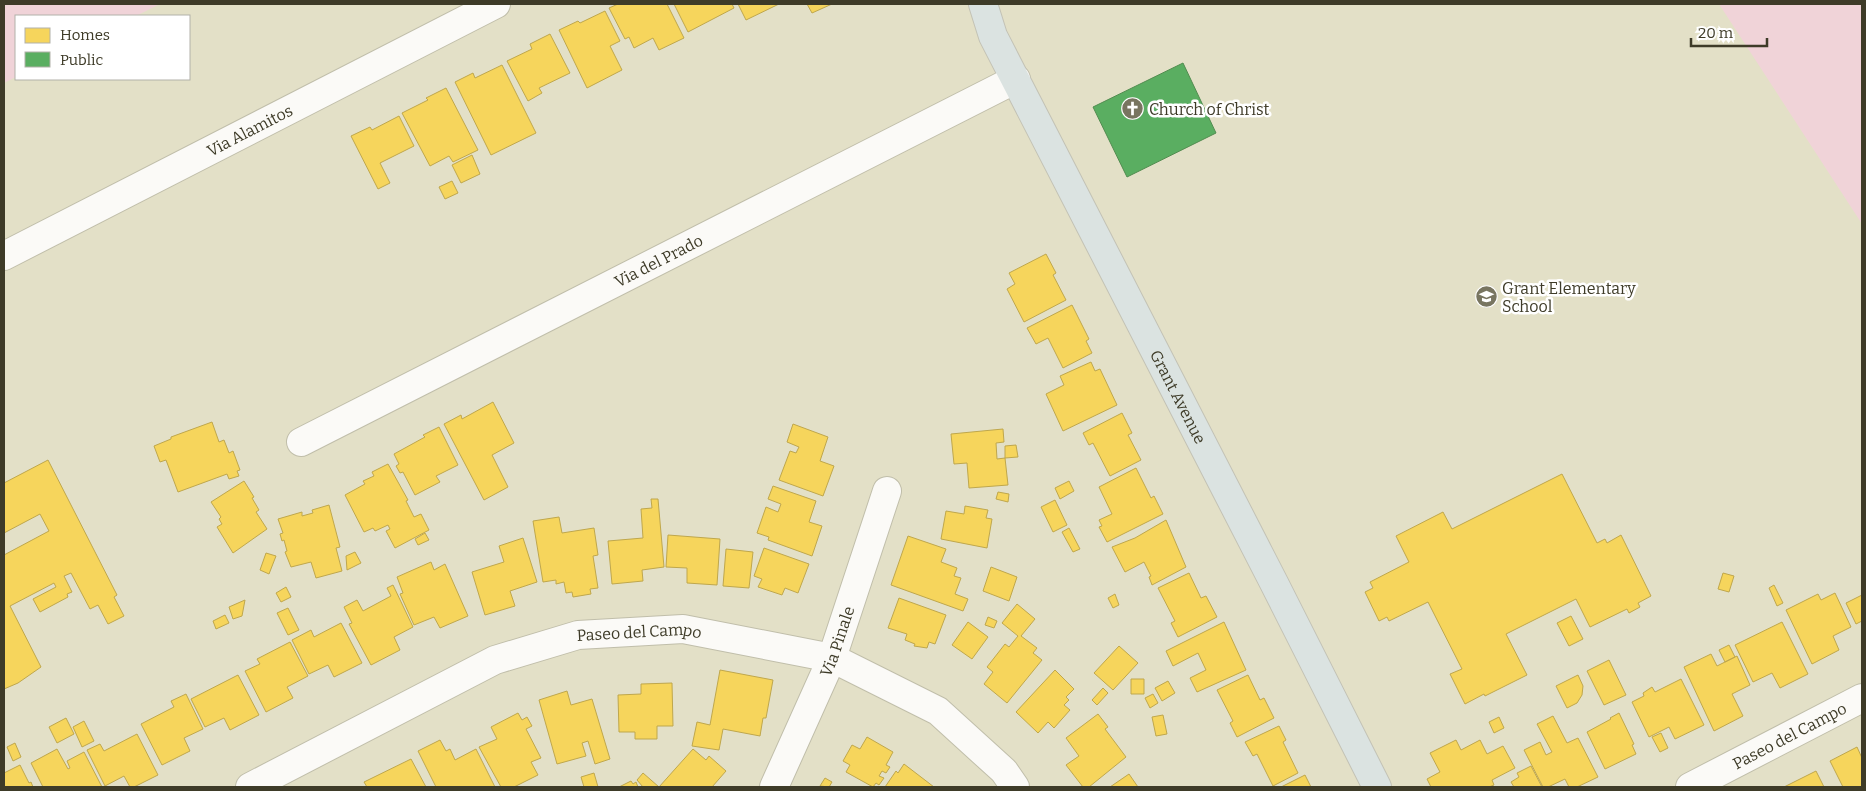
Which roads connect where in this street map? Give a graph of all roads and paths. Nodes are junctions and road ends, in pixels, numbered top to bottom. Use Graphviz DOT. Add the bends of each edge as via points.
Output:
graph roads {
  1 [pos="496,4"];
  2 [pos="983,4"];
  3 [pos="1016,79"];
  4 [pos="4,256"];
  5 [pos="301,442"];
  6 [pos="887,491"];
  7 [pos="832,658"];
  8 [pos="1862,698"];
  9 [pos="1707,784"];
  10 [pos="250,787"];
  11 [pos="774,787"];
  12 [pos="1015,787"];
  13 [pos="1377,787"];
  1 -- 4 [label="street, Via Alamitos"];
  2 -- 3 [label="main road, Grant Avenue" via="994,36"];
  3 -- 5 [label="street, Via del Prado"];
  3 -- 13 [label="main road, Grant Avenue"];
  6 -- 7 [label="street, Via Pinale"];
  7 -- 10 [label="street, Paseo del Campo" via="683,629 578,635 495,660"];
  7 -- 11 [label="street, Via Pinale"];
  7 -- 12 [label="street, Paseo del Campo" via="938,711 1004,771"];
  8 -- 9 [label="street, Paseo del Campo"];
}
